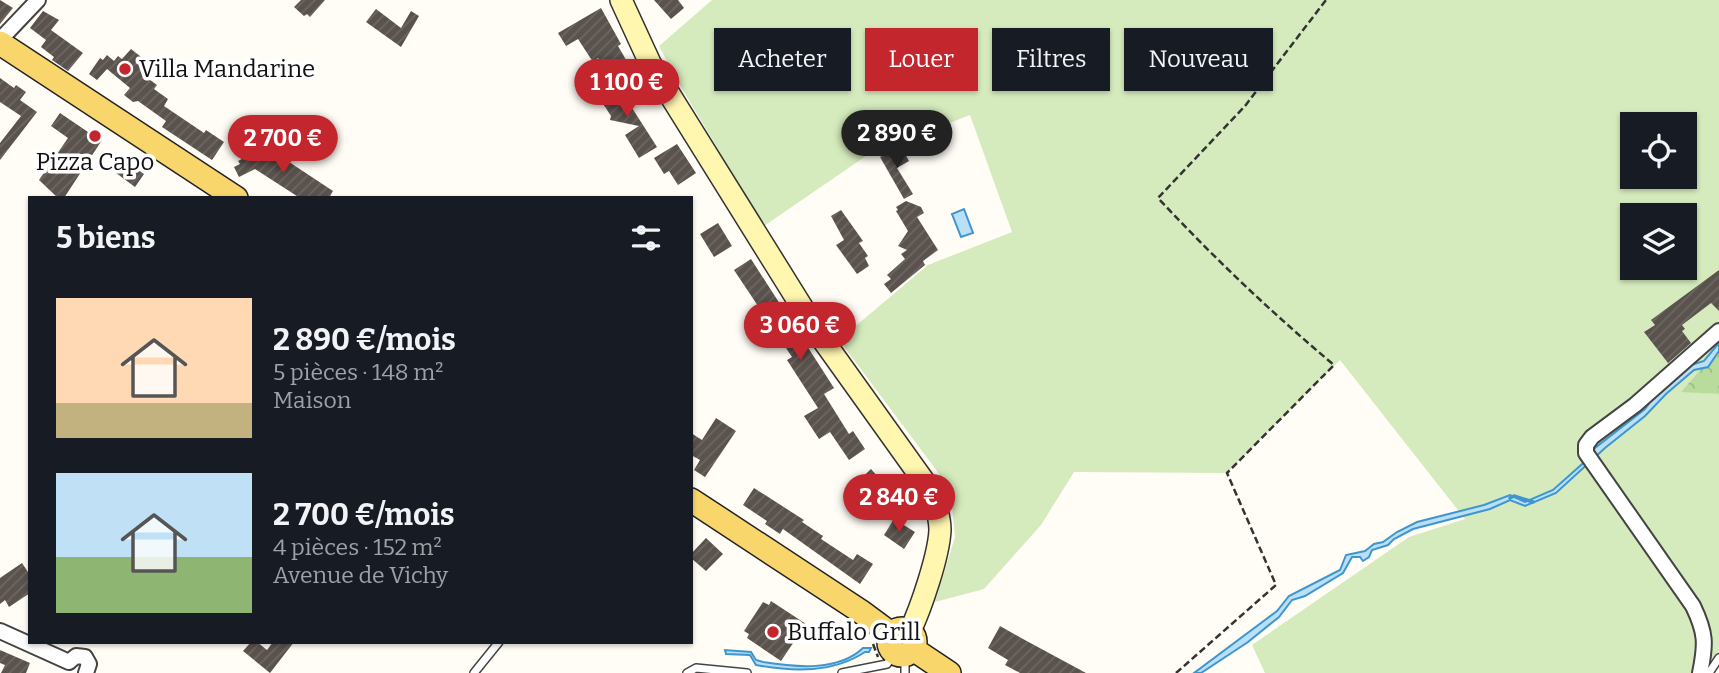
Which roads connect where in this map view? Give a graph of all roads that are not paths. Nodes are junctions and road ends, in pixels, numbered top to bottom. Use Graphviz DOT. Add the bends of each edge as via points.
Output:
graph roads {
  1 [pos="38,0"];
  2 [pos="621,1"];
  3 [pos="0,41"];
  4 [pos="233,196"];
  5 [pos="1719,331"];
  6 [pos="693,501"];
  7 [pos="0,631"];
  8 [pos="28,641"];
  9 [pos="37,644"];
  10 [pos="497,644"];
  11 [pos="903,649"];
  12 [pos="76,658"];
  13 [pos="1719,658"];
  14 [pos="91,672"];
  15 [pos="474,673"];
  16 [pos="687,673"];
  17 [pos="747,673"];
  18 [pos="842,673"];
  19 [pos="949,673"];
  20 [pos="1700,673"];
  21 [pos="1709,673"];
  1 -- 3 [label="street"];
  2 -- 11 [label="street" via="650,63 820,336 928,487 940,527 937,550"];
  3 -- 4 [label="main road"];
  5 -- 20 [label="street" via="1586,445 1590,458 1693,606 1703,626 1706,648"];
  6 -- 11 [label="main road" via="860,611"];
  7 -- 8 [label="street"];
  9 -- 12 [label="street"];
  10 -- 15 [label="lane"];
  11 -- 18 [label="lane" via="887,664"];
  11 -- 19 [label="main road"];
  12 -- 14 [label="street" via="88,660"];
  13 -- 21 [label="lane"];
  16 -- 17 [label="lane" via="696,668"];
}
